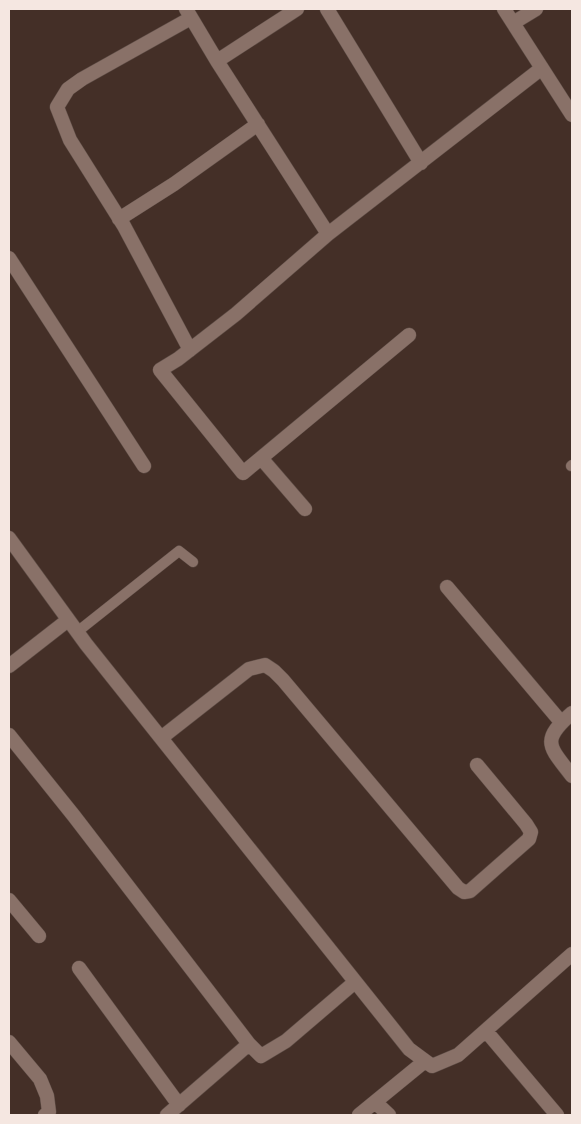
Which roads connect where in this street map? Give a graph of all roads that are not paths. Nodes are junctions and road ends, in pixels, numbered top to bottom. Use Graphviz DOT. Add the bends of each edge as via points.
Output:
graph roads {
  1 [pos="297,9"];
  2 [pos="327,9"];
  3 [pos="504,9"];
  4 [pos="536,9"];
  5 [pos="189,13"];
  6 [pos="512,23"];
  7 [pos="217,61"];
  8 [pos="542,68"];
  9 [pos="572,115"];
  10 [pos="258,124"];
  11 [pos="421,163"];
  12 [pos="119,219"];
  13 [pos="328,234"];
  14 [pos="9,258"];
  15 [pos="409,335"];
  16 [pos="190,350"];
  17 [pos="262,458"];
  18 [pos="144,466"];
  19 [pos="305,509"];
  20 [pos="9,538"];
  21 [pos="193,562"];
  22 [pos="447,587"];
  23 [pos="68,620"];
  24 [pos="77,632"];
  25 [pos="9,666"];
  26 [pos="572,713"];
  27 [pos="561,722"];
  28 [pos="9,735"];
  29 [pos="161,738"];
  30 [pos="477,765"];
  31 [pos="572,776"];
  32 [pos="9,900"];
  33 [pos="39,936"];
  34 [pos="571,957"];
  35 [pos="79,968"];
  36 [pos="355,982"];
  37 [pos="486,1031"];
  38 [pos="9,1042"];
  39 [pos="249,1044"];
  40 [pos="425,1061"];
  41 [pos="375,1102"];
  42 [pos="179,1105"];
  43 [pos="45,1115"];
  44 [pos="167,1115"];
  45 [pos="359,1115"];
  46 [pos="389,1115"];
  47 [pos="557,1115"];
  1 -- 7 [label="street"];
  2 -- 11 [label="street"];
  3 -- 6 [label="street"];
  4 -- 6 [label="street"];
  5 -- 7 [label="street"];
  5 -- 12 [label="street" via="68,88 57,107 70,140"];
  6 -- 8 [label="street"];
  7 -- 10 [label="street"];
  8 -- 9 [label="street"];
  8 -- 11 [label="street"];
  10 -- 12 [label="street"];
  10 -- 13 [label="street"];
  11 -- 13 [label="street"];
  12 -- 16 [label="street"];
  13 -- 16 [label="street"];
  14 -- 18 [label="street"];
  15 -- 17 [label="street"];
  16 -- 17 [label="street" via="160,370 243,473"];
  17 -- 19 [label="street"];
  20 -- 23 [label="street"];
  21 -- 24 [label="lane" via="179,551"];
  22 -- 27 [label="street"];
  23 -- 24 [label="street"];
  23 -- 25 [label="street"];
  24 -- 29 [label="street"];
  26 -- 27 [label="street"];
  27 -- 31 [label="street" via="552,734 552,750"];
  28 -- 39 [label="street"];
  29 -- 30 [label="street" via="249,669 264,665 283,680 464,892 470,891 528,840 530,832"];
  29 -- 36 [label="street"];
  32 -- 33 [label="street"];
  34 -- 37 [label="street"];
  35 -- 42 [label="street"];
  36 -- 39 [label="street" via="286,1041 261,1056"];
  36 -- 40 [label="street" via="409,1049"];
  37 -- 40 [label="street" via="458,1055 432,1066"];
  37 -- 47 [label="street"];
  38 -- 43 [label="street" via="40,1079 48,1096 49,1112"];
  39 -- 42 [label="street"];
  40 -- 41 [label="street"];
  41 -- 45 [label="street"];
  41 -- 46 [label="street"];
  42 -- 44 [label="street"];
}
